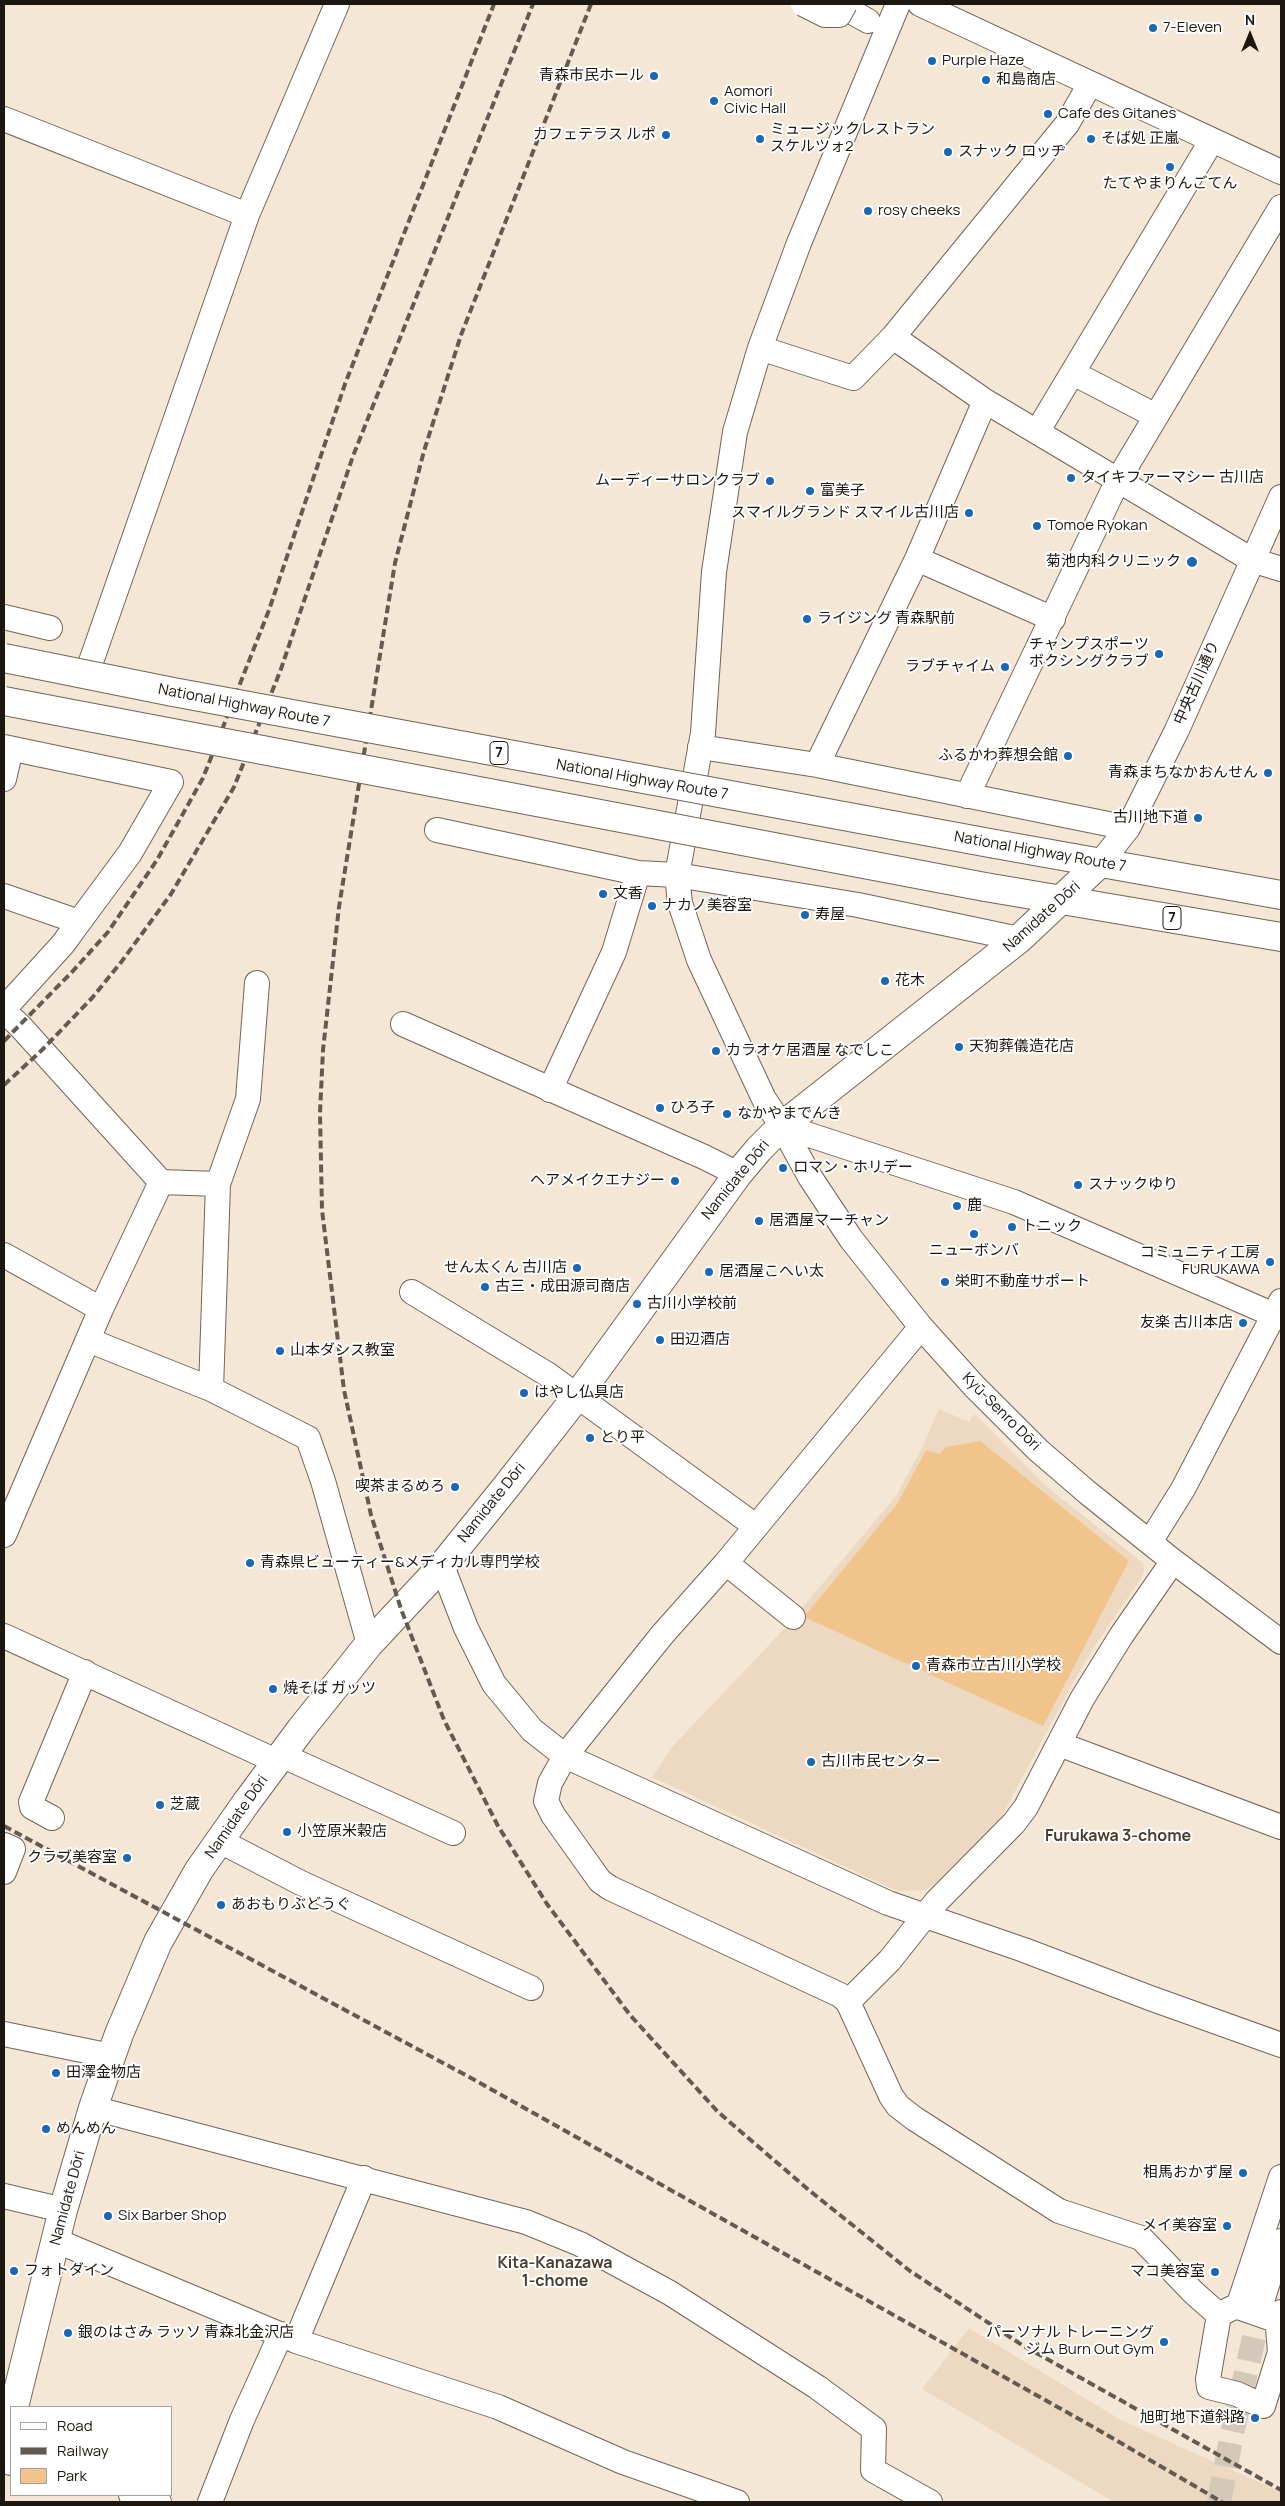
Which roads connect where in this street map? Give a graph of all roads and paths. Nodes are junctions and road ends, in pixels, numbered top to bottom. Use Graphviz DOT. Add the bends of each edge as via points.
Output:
graph roads {
  1 [pos="337,4"];
  2 [pos="803,4"];
  3 [pos="838,4"];
  4 [pos="845,4"];
  5 [pos="898,4"];
  6 [pos="920,4"];
  7 [pos="868,21"];
  8 [pos="1090,84"];
  9 [pos="4,119"];
  10 [pos="1212,140"];
  11 [pos="1281,172"];
  12 [pos="1281,207"];
  13 [pos="247,215"];
  14 [pos="893,337"];
  15 [pos="760,348"];
  16 [pos="1073,372"];
  17 [pos="985,401"];
  18 [pos="1156,416"];
  19 [pos="1038,432"];
  20 [pos="1118,480"];
  21 [pos="1281,497"];
  22 [pos="917,559"];
  23 [pos="1252,560"];
  24 [pos="1281,568"];
  25 [pos="4,617"];
  26 [pos="1053,618"];
  27 [pos="50,628"];
  28 [pos="4,658"];
  29 [pos="86,676"];
  30 [pos="4,701"];
  31 [pos="700,747"];
  32 [pos="7,748"];
  33 [pos="818,765"];
  34 [pos="4,779"];
  35 [pos="967,796"];
  36 [pos="1128,828"];
  37 [pos="437,830"];
  38 [pos="1101,862"];
  39 [pos="638,873"];
  40 [pos="677,875"];
  41 [pos="1281,895"];
  42 [pos="4,896"];
  43 [pos="1062,899"];
  44 [pos="79,922"];
  45 [pos="1281,937"];
  46 [pos="1019,939"];
  47 [pos="257,983"];
  48 [pos="4,1010"];
  49 [pos="403,1024"];
  50 [pos="550,1090"];
  51 [pos="782,1126"];
  52 [pos="738,1174"];
  53 [pos="161,1182"];
  54 [pos="218,1184"];
  55 [pos="4,1255"];
  56 [pos="412,1292"];
  57 [pos="101,1309"];
  58 [pos="1279,1311"];
  59 [pos="921,1327"];
  60 [pos="88,1340"];
  61 [pos="211,1389"];
  62 [pos="578,1395"];
  63 [pos="754,1526"];
  64 [pos="4,1535"];
  65 [pos="1150,1542"];
  66 [pos="1173,1561"];
  67 [pos="726,1563"];
  68 [pos="442,1566"];
  69 [pos="793,1617"];
  70 [pos="4,1636"];
  71 [pos="1281,1642"];
  72 [pos="369,1644"];
  73 [pos="84,1672"];
  74 [pos="1059,1744"];
  75 [pos="565,1756"];
  76 [pos="278,1758"];
  77 [pos="52,1818"];
  78 [pos="1281,1827"];
  79 [pos="453,1834"];
  80 [pos="220,1841"];
  81 [pos="4,1844"];
  82 [pos="4,1872"];
  83 [pos="924,1917"];
  84 [pos="531,1988"];
  85 [pos="848,2002"];
  86 [pos="4,2034"];
  87 [pos="1281,2045"];
  88 [pos="111,2056"];
  89 [pos="93,2108"];
  90 [pos="1281,2177"];
  91 [pos="364,2178"];
  92 [pos="4,2196"];
  93 [pos="63,2210"];
  94 [pos="56,2241"];
  95 [pos="1281,2242"];
  96 [pos="1274,2310"];
  97 [pos="1228,2311"];
  98 [pos="289,2338"];
  99 [pos="1280,2352"];
  100 [pos="14,2406"];
  101 [pos="10,2423"];
  102 [pos="4,2448"];
  103 [pos="135,2496"];
  104 [pos="159,2502"];
  105 [pos="210,2502"];
  106 [pos="737,2502"];
  107 [pos="930,2502"];
  1 -- 13 [label="street"];
  2 -- 4 [label="street, bridge" via="825,15 839,16"];
  3 -- 7 [label="street"];
  5 -- 15 [label="street, Kyū-Senro Dōri" via="799,243"];
  6 -- 8 [label="street"];
  8 -- 10 [label="street"];
  8 -- 14 [label="street" via="1067,124"];
  9 -- 13 [label="street"];
  10 -- 11 [label="street"];
  10 -- 16 [label="street"];
  12 -- 18 [label="street"];
  13 -- 29 [label="street"];
  14 -- 15 [label="street" via="853,378"];
  14 -- 17 [label="street"];
  15 -- 31 [label="street, Kyū-Senro Dōri" via="735,432 726,480 714,572"];
  16 -- 18 [label="street"];
  16 -- 19 [label="street"];
  17 -- 19 [label="street"];
  17 -- 22 [label="street"];
  18 -- 20 [label="street"];
  19 -- 20 [label="street"];
  20 -- 23 [label="street"];
  20 -- 26 [label="street"];
  21 -- 23 [label="street, 中央古川通り"];
  22 -- 26 [label="street"];
  22 -- 33 [label="street"];
  23 -- 24 [label="street"];
  23 -- 36 [label="street, 中央古川通り" via="1177,730"];
  25 -- 27 [label="street"];
  26 -- 35 [label="street"];
  28 -- 29 [label="main road, National Highway Route 7 / 7, bridge"];
  29 -- 38 [label="main road, National Highway Route 7 / 7, bridge"];
  30 -- 43 [label="main road, 7, bridge"];
  31 -- 33 [label="street"];
  31 -- 40 [label="street, Kyū-Senro Dōri"];
  32 -- 34 [label="street"];
  32 -- 44 [label="street" via="171,782 130,853"];
  33 -- 35 [label="street"];
  35 -- 36 [label="street"];
  36 -- 38 [label="street, 中央古川通り"];
  37 -- 39 [label="street"];
  38 -- 41 [label="main road, National Highway Route 7 / 7"];
  38 -- 43 [label="main road, Namidate Dōri"];
  39 -- 40 [label="street"];
  39 -- 50 [label="street" via="614,952"];
  40 -- 46 [label="street" via="858,905"];
  40 -- 51 [label="street, Kyū-Senro Dōri" via="680,902 699,960 764,1099"];
  42 -- 44 [label="street"];
  43 -- 45 [label="main road, 7"];
  43 -- 46 [label="main road, Namidate Dōri"];
  44 -- 48 [label="street"];
  46 -- 51 [label="main road, Namidate Dōri"];
  47 -- 54 [label="street" via="248,1099"];
  48 -- 53 [label="street"];
  49 -- 50 [label="street"];
  50 -- 52 [label="street"];
  51 -- 52 [label="main road, Namidate Dōri"];
  51 -- 58 [label="street" via="1014,1202"];
  51 -- 59 [label="street, Kyū-Senro Dōri" via="810,1177 851,1239"];
  52 -- 62 [label="main road, Namidate Dōri"];
  53 -- 54 [label="street"];
  53 -- 57 [label="street"];
  54 -- 61 [label="street"];
  55 -- 57 [label="street"];
  56 -- 62 [label="street"];
  57 -- 60 [label="street"];
  58 -- 65 [label="street" via="1183,1489"];
  59 -- 63 [label="street"];
  59 -- 65 [label="street, Kyū-Senro Dōri" via="1038,1450"];
  60 -- 61 [label="street"];
  60 -- 64 [label="street"];
  61 -- 72 [label="street" via="298,1431 310,1441"];
  62 -- 63 [label="street"];
  62 -- 68 [label="main road, Namidate Dōri"];
  63 -- 67 [label="street"];
  65 -- 66 [label="street, Kyū-Senro Dōri"];
  66 -- 71 [label="street, Kyū-Senro Dōri"];
  66 -- 74 [label="street" via="1121,1636"];
  67 -- 69 [label="street"];
  67 -- 75 [label="street" via="662,1635"];
  68 -- 72 [label="main road, Namidate Dōri"];
  68 -- 75 [label="street" via="466,1628 494,1684 532,1730"];
  70 -- 73 [label="street"];
  72 -- 76 [label="main road, Namidate Dōri"];
  73 -- 76 [label="street"];
  73 -- 77 [label="street" via="31,1802 32,1807"];
  74 -- 78 [label="street"];
  74 -- 83 [label="street" via="1026,1807 1014,1823"];
  75 -- 83 [label="street"];
  75 -- 85 [label="street" via="550,1783 546,1801 600,1881 622,1895 682,1920 840,1995"];
  76 -- 79 [label="street"];
  76 -- 80 [label="main road, Namidate Dōri"];
  80 -- 84 [label="street" via="301,1883"];
  80 -- 88 [label="main road, Namidate Dōri" via="199,1870 158,1942"];
  81 -- 82 [label="street" via="13,1849"];
  83 -- 85 [label="street" via="890,1960"];
  83 -- 87 [label="street" via="1024,1950"];
  85 -- 97 [label="street" via="898,2106 1059,2211 1141,2238 1194,2293"];
  86 -- 88 [label="street"];
  88 -- 89 [label="main road, Namidate Dōri"];
  89 -- 91 [label="street"];
  89 -- 93 [label="main road, Namidate Dōri"];
  90 -- 97 [label="street"];
  91 -- 98 [label="street"];
  91 -- 107 [label="street" via="526,2222 580,2244 670,2293 818,2387 874,2429 873,2470"];
  92 -- 93 [label="street"];
  93 -- 94 [label="main road, Namidate Dōri"];
  94 -- 98 [label="street"];
  94 -- 100 [label="main road, Namidate Dōri"];
  95 -- 96 [label="street"];
  96 -- 97 [label="street"];
  96 -- 99 [label="street"];
  97 -- 99 [label="street" via="1208,2379 1209,2387 1237,2394 1263,2406"];
  98 -- 105 [label="street" via="242,2420"];
  98 -- 106 [label="street" via="498,2407 623,2462"];
  101 -- 102 [label="main road"];
  103 -- 104 [label="street"];
}
